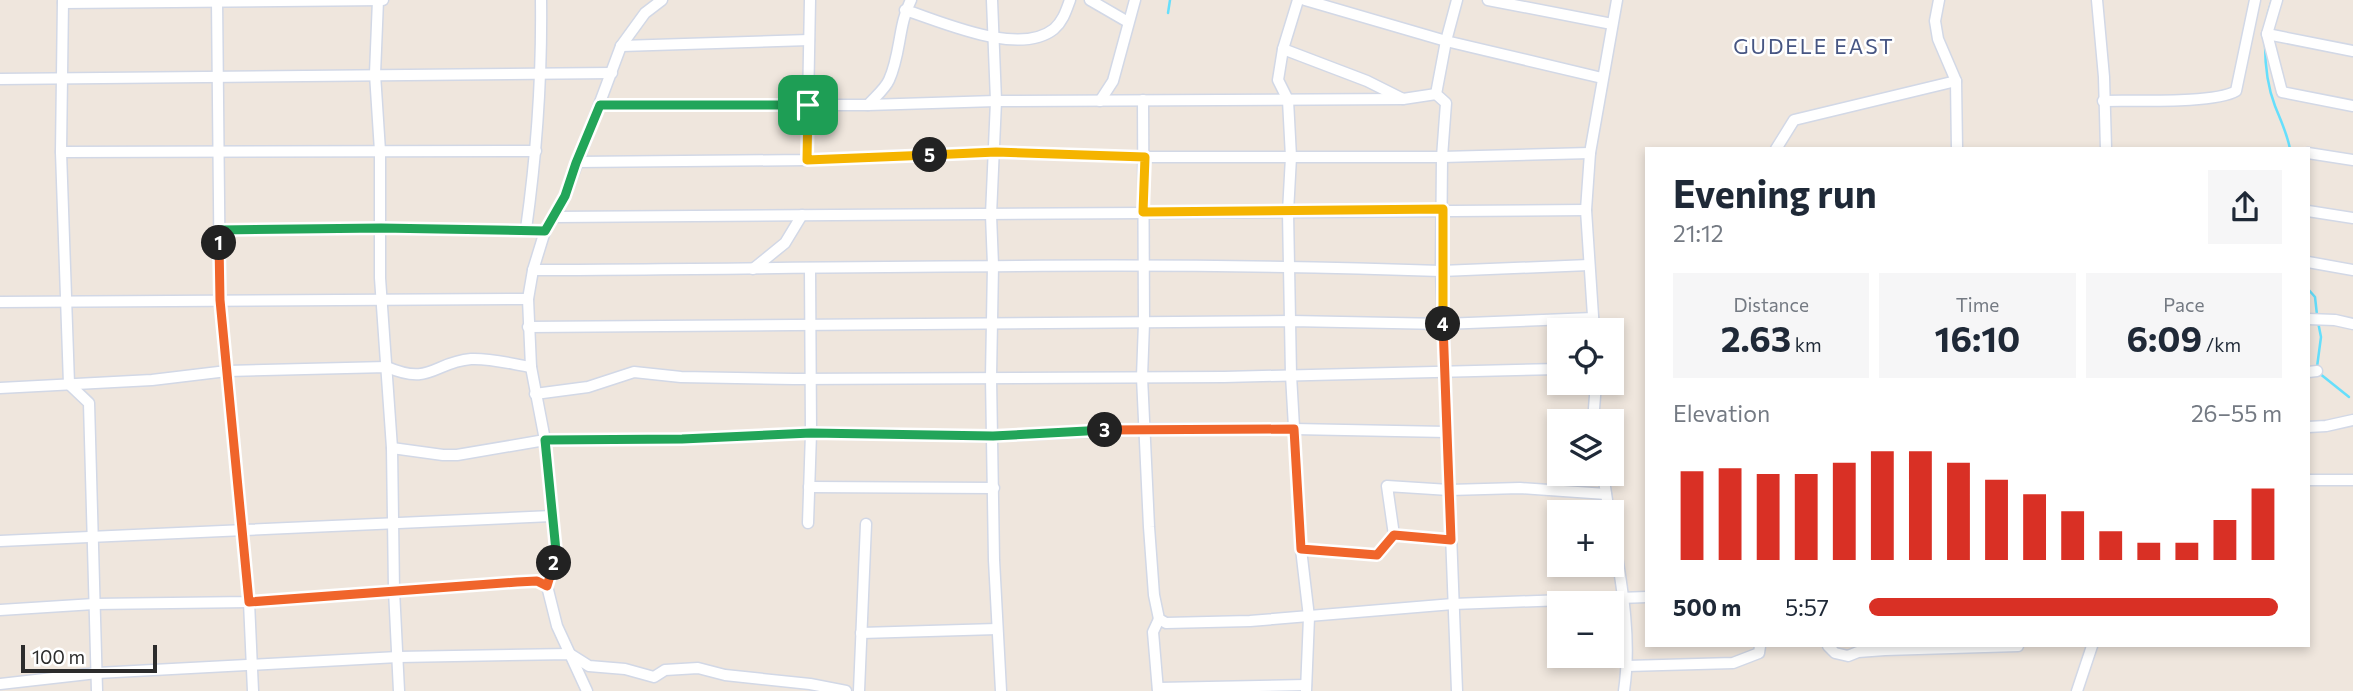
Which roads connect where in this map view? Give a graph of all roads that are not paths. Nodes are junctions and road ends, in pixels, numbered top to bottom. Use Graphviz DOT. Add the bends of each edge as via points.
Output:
graph roads {
  1 [pos="379,0"];
  2 [pos="541,0"];
  3 [pos="662,0"];
  4 [pos="810,0"];
  5 [pos="911,0"];
  6 [pos="992,0"];
  7 [pos="1070,0"];
  8 [pos="1090,0"];
  9 [pos="1135,0"];
  10 [pos="1298,0"];
  11 [pos="1305,0"];
  12 [pos="1457,0"];
  13 [pos="1488,0"];
  14 [pos="1617,0"];
  15 [pos="1939,0"];
  16 [pos="2097,0"];
  17 [pos="2255,0"];
  18 [pos="2277,0"];
  19 [pos="217,1"];
  20 [pos="63,2"];
  21 [pos="905,10"];
  22 [pos="1128,22"];
  23 [pos="1612,24"];
  24 [pos="2267,34"];
  25 [pos="993,38"];
  26 [pos="808,40"];
  27 [pos="1446,41"];
  28 [pos="621,46"];
  29 [pos="1283,49"];
  30 [pos="2353,51"];
  31 [pos="542,72"];
  32 [pos="611,73"];
  33 [pos="375,74"];
  34 [pos="218,75"];
  35 [pos="1602,78"];
  36 [pos="0,79"];
  37 [pos="63,79"];
  38 [pos="1956,81"];
  39 [pos="1436,94"];
  40 [pos="1403,99"];
  41 [pos="1143,100"];
  42 [pos="1288,100"];
  43 [pos="996,101"];
  44 [pos="1100,101"];
  45 [pos="2103,101"];
  46 [pos="600,105"];
  47 [pos="808,105"];
  48 [pos="868,105"];
  49 [pos="2353,106"];
  50 [pos="1777,147"];
  51 [pos="1957,147"];
  52 [pos="2106,147"];
  53 [pos="380,151"];
  54 [pos="536,151"];
  55 [pos="61,152"];
  56 [pos="218,152"];
  57 [pos="996,152"];
  58 [pos="1590,153"];
  59 [pos="2310,153"];
  60 [pos="1145,157"];
  61 [pos="1291,157"];
  62 [pos="1442,157"];
  63 [pos="807,160"];
  64 [pos="2353,160"];
  65 [pos="576,163"];
  66 [pos="1443,209"];
  67 [pos="1586,210"];
  68 [pos="2310,211"];
  69 [pos="1143,212"];
  70 [pos="1288,212"];
  71 [pos="802,215"];
  72 [pos="992,215"];
  73 [pos="555,217"];
  74 [pos="2353,218"];
  75 [pos="381,228"];
  76 [pos="527,229"];
  77 [pos="219,230"];
  78 [pos="545,231"];
  79 [pos="2310,262"];
  80 [pos="993,265"];
  81 [pos="1290,265"];
  82 [pos="1589,265"];
  83 [pos="1144,267"];
  84 [pos="810,268"];
  85 [pos="753,269"];
  86 [pos="533,270"];
  87 [pos="2353,270"];
  88 [pos="1441,271"];
  89 [pos="528,299"];
  90 [pos="66,300"];
  91 [pos="220,300"];
  92 [pos="382,301"];
  93 [pos="0,302"];
  94 [pos="1593,318"];
  95 [pos="2310,319"];
  96 [pos="1547,320"];
  97 [pos="1291,321"];
  98 [pos="1144,323"];
  99 [pos="811,324"];
  100 [pos="1443,324"];
  101 [pos="2353,324"];
  102 [pos="993,325"];
  103 [pos="528,327"];
  104 [pos="387,367"];
  105 [pos="531,367"];
  106 [pos="1547,369"];
  107 [pos="227,371"];
  108 [pos="1446,372"];
  109 [pos="1291,375"];
  110 [pos="991,377"];
  111 [pos="1142,377"];
  112 [pos="69,384"];
  113 [pos="0,388"];
  114 [pos="535,394"];
  115 [pos="2353,420"];
  116 [pos="2310,427"];
  117 [pos="1144,429"];
  118 [pos="1294,429"];
  119 [pos="1447,432"];
  120 [pos="811,433"];
  121 [pos="993,436"];
  122 [pos="545,440"];
  123 [pos="391,448"];
  124 [pos="2310,480"];
  125 [pos="2353,480"];
  126 [pos="1605,486"];
  127 [pos="810,487"];
  128 [pos="994,488"];
  129 [pos="1449,490"];
  130 [pos="1606,494"];
  131 [pos="1607,500"];
  132 [pos="552,516"];
  133 [pos="394,522"];
  134 [pos="808,523"];
  135 [pos="866,524"];
  136 [pos="241,529"];
  137 [pos="93,535"];
  138 [pos="1394,535"];
  139 [pos="1451,540"];
  140 [pos="0,541"];
  141 [pos="1301,549"];
  142 [pos="547,586"];
  143 [pos="394,590"];
  144 [pos="1645,597"];
  145 [pos="1624,598"];
  146 [pos="1547,601"];
  147 [pos="249,602"];
  148 [pos="94,604"];
  149 [pos="1453,604"];
  150 [pos="0,610"];
  151 [pos="1309,617"];
  152 [pos="1159,619"];
  153 [pos="997,629"];
  154 [pos="861,633"];
  155 [pos="1760,647"];
  156 [pos="1829,647"];
  157 [pos="1985,647"];
  158 [pos="2092,647"];
  159 [pos="570,654"];
  160 [pos="398,657"];
  161 [pos="252,665"];
  162 [pos="1627,666"];
  163 [pos="97,673"];
  164 [pos="0,684"];
  165 [pos="1306,688"];
  166 [pos="1158,690"];
  167 [pos="97,691"];
  168 [pos="253,691"];
  169 [pos="400,691"];
  170 [pos="587,691"];
  171 [pos="846,691"];
  172 [pos="859,691"];
  173 [pos="1001,691"];
  174 [pos="1457,691"];
  175 [pos="1624,691"];
  176 [pos="2077,691"];
  1 -- 19 [label="street"];
  1 -- 33 [label="street"];
  2 -- 31 [label="street"];
  3 -- 28 [label="street" via="645,13"];
  4 -- 26 [label="street"];
  5 -- 21 [label="street"];
  6 -- 25 [label="street"];
  7 -- 25 [label="street" via="1064,18 1053,30 1037,37"];
  8 -- 22 [label="street"];
  9 -- 22 [label="street"];
  10 -- 29 [label="street"];
  11 -- 27 [label="street"];
  12 -- 27 [label="street"];
  13 -- 23 [label="street"];
  14 -- 23 [label="street"];
  15 -- 38 [label="street" via="1938,39"];
  16 -- 45 [label="street"];
  17 -- 45 [label="street" via="2236,91 2197,98"];
  18 -- 24 [label="street"];
  19 -- 20 [label="street"];
  19 -- 34 [label="street"];
  20 -- 37 [label="street"];
  21 -- 25 [label="street"];
  21 -- 48 [label="street" via="888,81"];
  22 -- 44 [label="street" via="1113,81"];
  23 -- 35 [label="street"];
  24 -- 30 [label="street"];
  24 -- 49 [label="street" via="2282,92"];
  25 -- 43 [label="street"];
  26 -- 28 [label="street"];
  26 -- 47 [label="street"];
  27 -- 35 [label="street"];
  27 -- 39 [label="street"];
  28 -- 32 [label="street"];
  29 -- 40 [label="street"];
  29 -- 42 [label="street" via="1278,80"];
  31 -- 32 [label="street"];
  31 -- 33 [label="street"];
  31 -- 54 [label="street"];
  32 -- 46 [label="street"];
  33 -- 34 [label="street"];
  33 -- 53 [label="street"];
  34 -- 37 [label="street"];
  34 -- 56 [label="street"];
  35 -- 58 [label="street"];
  36 -- 37 [label="street"];
  37 -- 55 [label="street"];
  38 -- 50 [label="street" via="1794,120"];
  38 -- 51 [label="street"];
  39 -- 40 [label="street"];
  39 -- 62 [label="street" via="1446,103"];
  40 -- 42 [label="street"];
  41 -- 42 [label="street"];
  41 -- 44 [label="street"];
  41 -- 60 [label="street"];
  42 -- 61 [label="street"];
  43 -- 44 [label="street"];
  43 -- 48 [label="street"];
  43 -- 57 [label="street"];
  45 -- 52 [label="street"];
  46 -- 47 [label="street"];
  46 -- 65 [label="street"];
  47 -- 48 [label="street"];
  47 -- 63 [label="street"];
  53 -- 54 [label="street"];
  53 -- 56 [label="street"];
  53 -- 75 [label="street"];
  54 -- 76 [label="street"];
  55 -- 56 [label="street"];
  55 -- 90 [label="street"];
  56 -- 77 [label="street"];
  57 -- 60 [label="street"];
  57 -- 63 [label="street"];
  57 -- 72 [label="street"];
  58 -- 62 [label="street"];
  58 -- 67 [label="street"];
  59 -- 64 [label="street"];
  60 -- 61 [label="street"];
  60 -- 69 [label="street"];
  61 -- 62 [label="street"];
  61 -- 70 [label="street"];
  62 -- 66 [label="street"];
  63 -- 65 [label="street"];
  65 -- 73 [label="street"];
  66 -- 67 [label="street"];
  66 -- 70 [label="street"];
  66 -- 88 [label="street"];
  67 -- 82 [label="street"];
  68 -- 74 [label="street"];
  69 -- 70 [label="street"];
  69 -- 72 [label="street"];
  69 -- 83 [label="street"];
  70 -- 81 [label="street"];
  71 -- 72 [label="street"];
  71 -- 73 [label="street"];
  71 -- 85 [label="street" via="785,243"];
  72 -- 80 [label="street"];
  73 -- 78 [label="street"];
  75 -- 76 [label="street"];
  75 -- 77 [label="street"];
  75 -- 92 [label="street"];
  76 -- 78 [label="street"];
  77 -- 91 [label="street"];
  78 -- 86 [label="street"];
  79 -- 87 [label="street"];
  80 -- 83 [label="street"];
  80 -- 84 [label="street"];
  80 -- 102 [label="street"];
  81 -- 83 [label="street"];
  81 -- 88 [label="street"];
  81 -- 97 [label="street"];
  82 -- 88 [label="street"];
  82 -- 94 [label="street"];
  83 -- 98 [label="street"];
  84 -- 85 [label="street"];
  84 -- 99 [label="street"];
  85 -- 86 [label="street"];
  86 -- 89 [label="street"];
  88 -- 100 [label="street"];
  89 -- 92 [label="street"];
  89 -- 103 [label="street"];
  90 -- 91 [label="street"];
  90 -- 93 [label="street"];
  90 -- 112 [label="street"];
  91 -- 92 [label="street"];
  91 -- 107 [label="street"];
  92 -- 104 [label="street"];
  95 -- 101 [label="street"];
  96 -- 100 [label="street"];
  97 -- 98 [label="street"];
  97 -- 100 [label="street"];
  97 -- 109 [label="street"];
  98 -- 102 [label="street"];
  98 -- 111 [label="street"];
  99 -- 102 [label="street"];
  99 -- 103 [label="street"];
  99 -- 120 [label="street"];
  100 -- 108 [label="street"];
  102 -- 110 [label="street"];
  103 -- 105 [label="street"];
  104 -- 105 [label="street" via="410,375 474,359"];
  104 -- 107 [label="street"];
  104 -- 123 [label="street"];
  105 -- 114 [label="street"];
  106 -- 108 [label="street"];
  107 -- 112 [label="street"];
  107 -- 136 [label="street"];
  108 -- 109 [label="street"];
  108 -- 119 [label="street"];
  109 -- 111 [label="street"];
  109 -- 118 [label="street"];
  110 -- 111 [label="street"];
  110 -- 114 [label="street" via="794,379 634,372 588,387"];
  110 -- 121 [label="street"];
  111 -- 117 [label="street"];
  112 -- 113 [label="street"];
  112 -- 137 [label="street" via="89,403"];
  114 -- 122 [label="street"];
  115 -- 116 [label="street"];
  117 -- 118 [label="street"];
  117 -- 121 [label="street"];
  117 -- 152 [label="street"];
  118 -- 119 [label="street"];
  118 -- 141 [label="street"];
  119 -- 129 [label="street"];
  120 -- 121 [label="street"];
  120 -- 122 [label="street"];
  120 -- 127 [label="street"];
  121 -- 128 [label="street"];
  122 -- 123 [label="street" via="457,455"];
  122 -- 132 [label="street"];
  123 -- 133 [label="street"];
  124 -- 125 [label="street"];
  126 -- 130 [label="street"];
  127 -- 128 [label="street"];
  127 -- 134 [label="street"];
  128 -- 153 [label="street"];
  129 -- 130 [label="street" via="1520,488"];
  129 -- 138 [label="street" via="1387,486"];
  129 -- 139 [label="street"];
  130 -- 131 [label="street"];
  132 -- 133 [label="street"];
  132 -- 142 [label="street" via="556,551"];
  133 -- 136 [label="street"];
  133 -- 143 [label="street"];
  135 -- 154 [label="street"];
  136 -- 137 [label="street"];
  136 -- 147 [label="street"];
  137 -- 140 [label="street"];
  137 -- 148 [label="street"];
  138 -- 139 [label="street"];
  138 -- 141 [label="street" via="1377,555"];
  139 -- 149 [label="street"];
  141 -- 151 [label="street"];
  142 -- 143 [label="street" via="537,581"];
  142 -- 159 [label="street"];
  143 -- 147 [label="street"];
  143 -- 160 [label="street"];
  144 -- 145 [label="street"];
  145 -- 162 [label="street"];
  146 -- 149 [label="street"];
  147 -- 148 [label="street"];
  147 -- 161 [label="street"];
  148 -- 150 [label="street"];
  148 -- 163 [label="street"];
  149 -- 151 [label="street"];
  149 -- 174 [label="street"];
  151 -- 152 [label="street" via="1166,623"];
  151 -- 165 [label="street"];
  152 -- 166 [label="street" via="1153,632"];
  153 -- 154 [label="street"];
  153 -- 173 [label="street"];
  154 -- 172 [label="street"];
  155 -- 162 [label="street" via="1759,653 1733,663"];
  156 -- 157 [label="street" via="1848,656 1885,650"];
  158 -- 176 [label="street"];
  159 -- 160 [label="street"];
  159 -- 170 [label="street"];
  159 -- 171 [label="street" via="589,666 654,677 665,670 698,668"];
  160 -- 161 [label="street"];
  160 -- 169 [label="street"];
  161 -- 163 [label="street"];
  161 -- 168 [label="street"];
  162 -- 175 [label="street"];
  163 -- 164 [label="street"];
  163 -- 167 [label="street"];
  165 -- 166 [label="street"];
}
